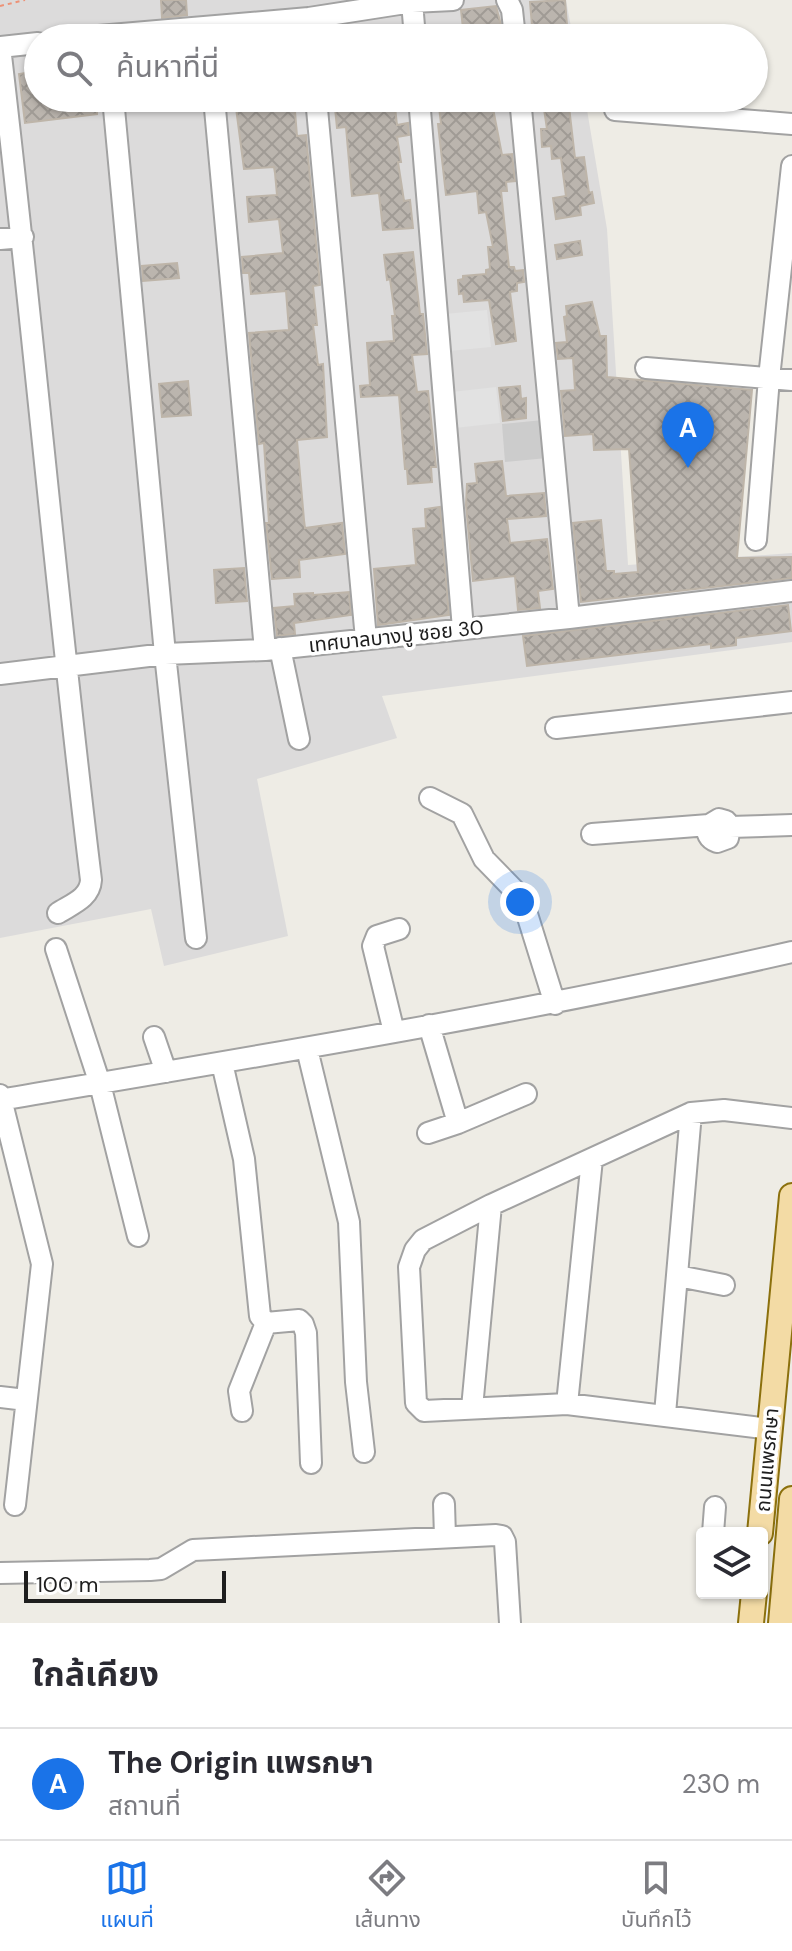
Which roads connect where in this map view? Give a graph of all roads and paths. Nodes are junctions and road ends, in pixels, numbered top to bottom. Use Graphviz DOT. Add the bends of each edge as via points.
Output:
graph roads {
  1 [pos="25,0"];
  2 [pos="453,0"];
  3 [pos="509,1"];
  4 [pos="412,2"];
  5 [pos="0,6"];
  6 [pos="326,24"];
  7 [pos="414,24"];
  8 [pos="513,24"];
  9 [pos="24,44"];
  10 [pos="0,47"];
  11 [pos="114,112"];
  12 [pos="215,112"];
  13 [pos="317,112"];
  14 [pos="420,112"];
  15 [pos="521,112"];
  16 [pos="640,112"];
  17 [pos="792,124"];
  18 [pos="792,166"];
  19 [pos="23,237"];
  20 [pos="0,239"];
  21 [pos="646,368"];
  22 [pos="769,378"];
  23 [pos="792,380"];
  24 [pos="756,540"];
  25 [pos="792,591"];
  26 [pos="569,618"];
  27 [pos="463,629"];
  28 [pos="366,639"];
  29 [pos="272,649"];
  30 [pos="165,654"];
  31 [pos="65,667"];
  32 [pos="0,674"];
  33 [pos="792,702"];
  34 [pos="556,728"];
  35 [pos="299,739"];
  36 [pos="430,798"];
  37 [pos="792,825"];
  38 [pos="592,834"];
  39 [pos="58,913"];
  40 [pos="399,929"];
  41 [pos="196,938"];
  42 [pos="56,949"];
  43 [pos="792,952"];
  44 [pos="555,1004"];
  45 [pos="429,1025"];
  46 [pos="394,1032"];
  47 [pos="154,1037"];
  48 [pos="307,1049"];
  49 [pos="222,1063"];
  50 [pos="166,1072"];
  51 [pos="100,1084"];
  52 [pos="526,1094"];
  53 [pos="1,1098"];
  54 [pos="691,1113"];
  55 [pos="792,1118"];
  56 [pos="458,1123"];
  57 [pos="428,1133"];
  58 [pos="592,1159"];
  59 [pos="792,1196"];
  60 [pos="491,1205"];
  61 [pos="138,1236"];
  62 [pos="678,1276"];
  63 [pos="724,1285"];
  64 [pos="266,1323"];
  65 [pos="0,1397"];
  66 [pos="26,1400"];
  67 [pos="567,1404"];
  68 [pos="472,1408"];
  69 [pos="242,1411"];
  70 [pos="665,1414"];
  71 [pos="770,1429"];
  72 [pos="364,1452"];
  73 [pos="311,1463"];
  74 [pos="792,1499"];
  75 [pos="444,1504"];
  76 [pos="15,1505"];
  77 [pos="715,1507"];
  78 [pos="713,1527"];
  79 [pos="761,1527"];
  80 [pos="791,1529"];
  81 [pos="445,1537"];
  82 [pos="0,1573"];
  83 [pos="753,1599"];
  84 [pos="510,1623"];
  85 [pos="751,1623"];
  86 [pos="781,1623"];
  1 -- 5 [label="path"];
  2 -- 4 [label="street"];
  3 -- 8 [label="street"];
  4 -- 6 [label="street"];
  4 -- 7 [label="street"];
  9 -- 10 [label="street"];
  10 -- 19 [label="street"];
  11 -- 30 [label="street"];
  12 -- 29 [label="street"];
  13 -- 28 [label="street"];
  14 -- 27 [label="street"];
  15 -- 26 [label="street"];
  16 -- 17 [label="street"];
  18 -- 22 [label="street"];
  19 -- 20 [label="street"];
  19 -- 31 [label="street"];
  21 -- 22 [label="street"];
  22 -- 23 [label="street"];
  22 -- 24 [label="street"];
  25 -- 26 [label="street, เทศบาลบางปู ซอย 30"];
  26 -- 27 [label="street, เทศบาลบางปู ซอย 30"];
  27 -- 28 [label="street, เทศบาลบางปู ซอย 30"];
  28 -- 29 [label="street, เทศบาลบางปู ซอย 30"];
  29 -- 30 [label="street, เทศบาลบางปู ซอย 30"];
  29 -- 35 [label="street"];
  30 -- 31 [label="street, เทศบาลบางปู ซอย 30"];
  30 -- 41 [label="street"];
  31 -- 32 [label="street, เทศบาลบางปู ซอย 30"];
  31 -- 39 [label="street" via="91,880 86,895"];
  33 -- 34 [label="street"];
  36 -- 44 [label="street" via="458,809 484,859 522,898"];
  37 -- 38 [label="street" via="730,827 715,819 709,825"];
  40 -- 46 [label="street" via="377,936 373,946"];
  42 -- 51 [label="street"];
  43 -- 44 [label="street"];
  44 -- 45 [label="street"];
  45 -- 46 [label="street"];
  45 -- 56 [label="street"];
  46 -- 48 [label="street"];
  47 -- 50 [label="street"];
  48 -- 49 [label="street"];
  48 -- 72 [label="street" via="349,1222"];
  49 -- 50 [label="street"];
  49 -- 64 [label="street" via="244,1159 260,1316"];
  50 -- 51 [label="street"];
  51 -- 53 [label="street"];
  51 -- 61 [label="street"];
  52 -- 56 [label="street"];
  53 -- 66 [label="street" via="42,1264"];
  54 -- 55 [label="street" via="724,1110"];
  54 -- 58 [label="street"];
  54 -- 62 [label="street"];
  56 -- 57 [label="street"];
  58 -- 60 [label="street"];
  58 -- 67 [label="street"];
  59 -- 71 [label="main road, ถนนแพรกษา"];
  60 -- 68 [label="street"];
  60 -- 68 [label="street" via="423,1240 409,1267 416,1403 424,1411"];
  62 -- 63 [label="street"];
  62 -- 70 [label="street"];
  64 -- 69 [label="street" via="239,1391"];
  64 -- 73 [label="street" via="303,1324"];
  65 -- 66 [label="street"];
  66 -- 76 [label="street"];
  67 -- 68 [label="street"];
  67 -- 70 [label="street"];
  70 -- 71 [label="street"];
  71 -- 79 [label="main road, ถนนแพรกษา"];
  74 -- 80 [label="main road, ถนนแพรกษา"];
  75 -- 81 [label="street"];
  77 -- 78 [label="street"];
  80 -- 86 [label="main road, ถนนแพรกษา"];
  81 -- 82 [label="street" via="193,1550 150,1570"];
  81 -- 84 [label="street" via="502,1536"];
  83 -- 85 [label="main road"];
}
